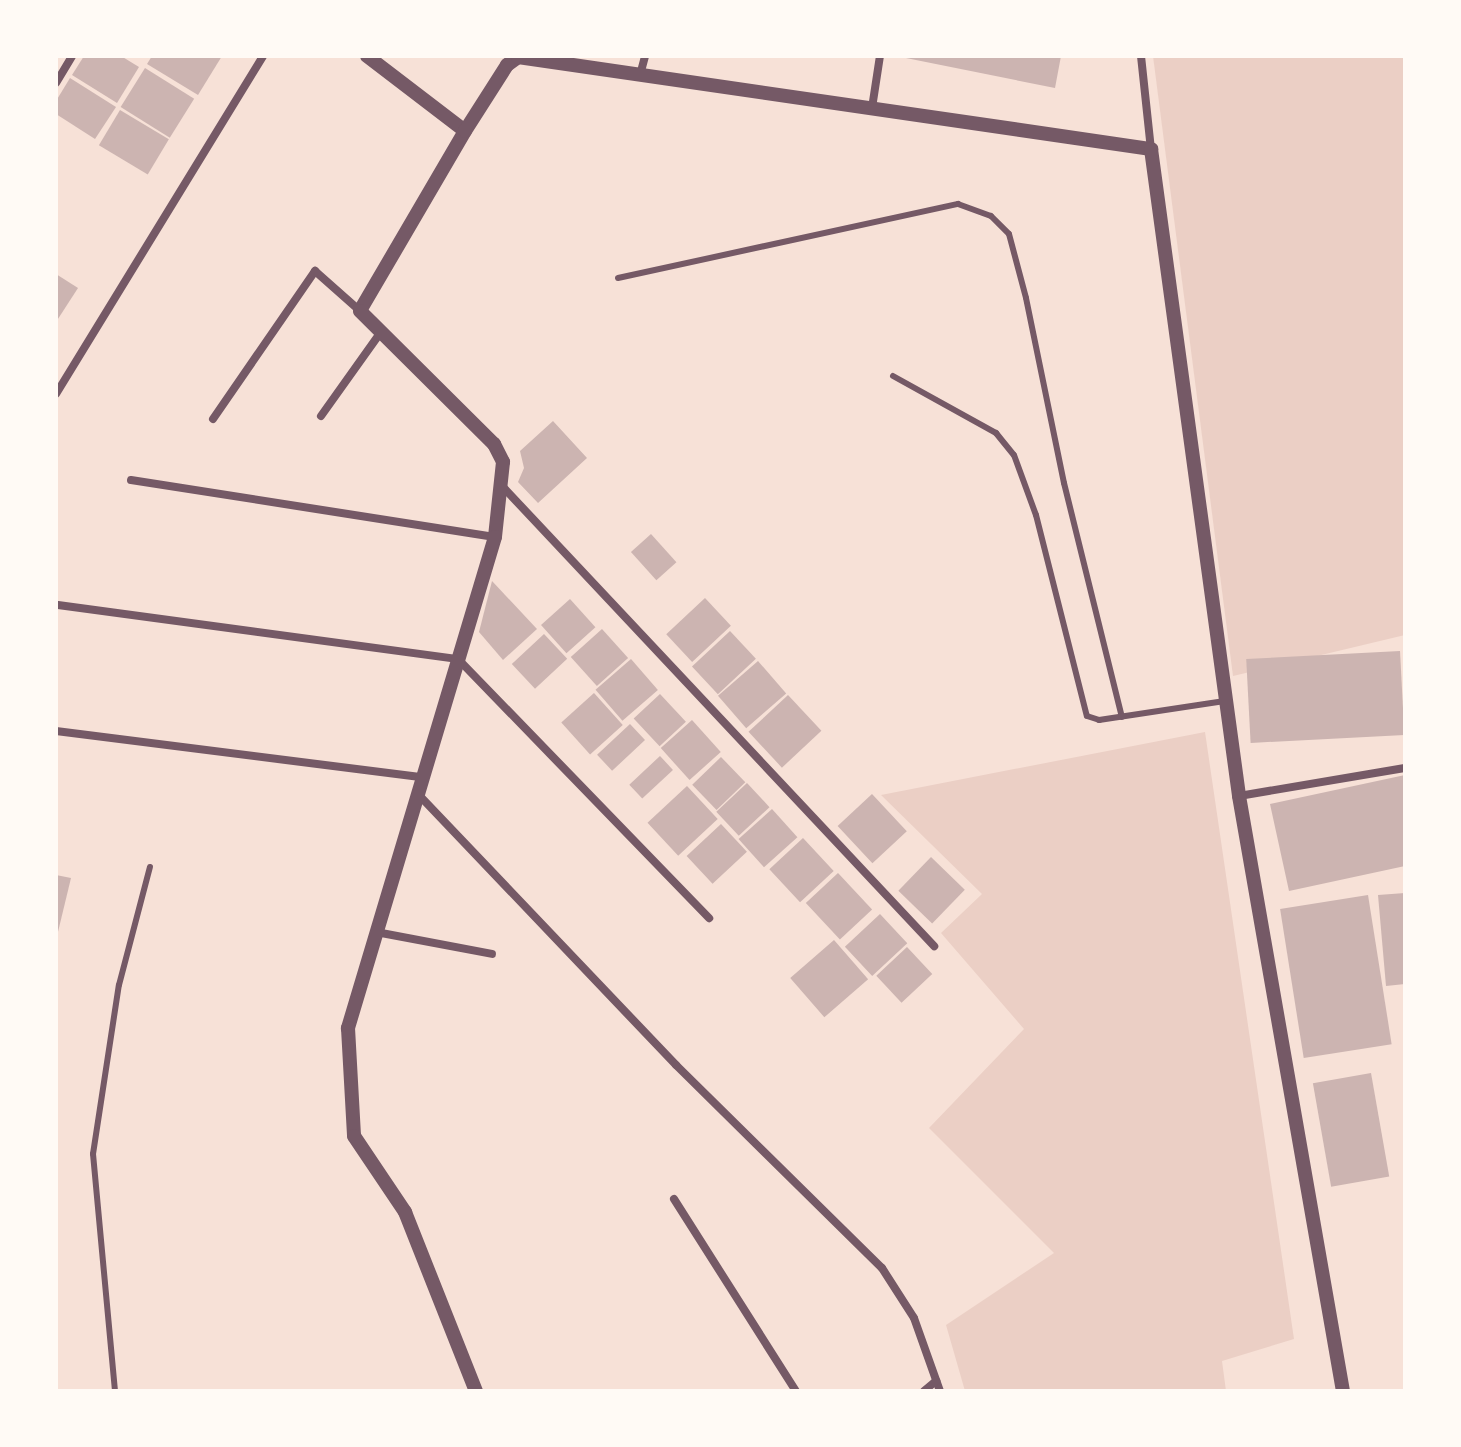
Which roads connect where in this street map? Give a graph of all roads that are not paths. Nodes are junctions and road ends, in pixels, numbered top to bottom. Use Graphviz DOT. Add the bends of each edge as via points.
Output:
graph roads {
  1 [pos="72,56"];
  2 [pos="263,56"];
  3 [pos="367,56"];
  4 [pos="645,56"];
  5 [pos="880,56"];
  6 [pos="1141,56"];
  7 [pos="513,58"];
  8 [pos="640,75"];
  9 [pos="56,83"];
  10 [pos="872,108"];
  11 [pos="465,131"];
  12 [pos="1151,149"];
  13 [pos="618,278"];
  14 [pos="360,311"];
  15 [pos="381,332"];
  16 [pos="893,376"];
  17 [pos="56,394"];
  18 [pos="321,416"];
  19 [pos="213,419"];
  20 [pos="131,480"];
  21 [pos="503,487"];
  22 [pos="495,537"];
  23 [pos="58,605"];
  24 [pos="458,659"];
  25 [pos="1225,701"];
  26 [pos="1122,717"];
  27 [pos="56,731"];
  28 [pos="1405,768"];
  29 [pos="422,777"];
  30 [pos="417,793"];
  31 [pos="1239,796"];
  32 [pos="150,867"];
  33 [pos="709,918"];
  34 [pos="375,932"];
  35 [pos="934,946"];
  36 [pos="492,954"];
  37 [pos="674,1199"];
  38 [pos="936,1381"];
  39 [pos="115,1391"];
  40 [pos="476,1391"];
  41 [pos="796,1391"];
  42 [pos="924,1391"];
  43 [pos="940,1391"];
  44 [pos="1343,1391"];
  1 -- 9 [label="street"];
  2 -- 17 [label="street"];
  3 -- 11 [label="street"];
  4 -- 8 [label="street"];
  5 -- 10 [label="street"];
  6 -- 12 [label="street"];
  7 -- 8 [label="street"];
  7 -- 11 [label="street"];
  8 -- 10 [label="street"];
  10 -- 12 [label="street"];
  11 -- 14 [label="street"];
  12 -- 25 [label="street"];
  13 -- 26 [label="lane" via="958,204 991,216 1009,234 1026,298 1064,483"];
  14 -- 15 [label="street"];
  14 -- 19 [label="street" via="315,271"];
  15 -- 18 [label="street"];
  15 -- 21 [label="street" via="494,444 503,462"];
  16 -- 26 [label="lane" via="996,433 1014,455 1036,515 1087,716"];
  20 -- 22 [label="street"];
  21 -- 22 [label="street"];
  21 -- 35 [label="street"];
  22 -- 24 [label="street"];
  23 -- 24 [label="street"];
  24 -- 29 [label="street"];
  24 -- 33 [label="street"];
  25 -- 26 [label="lane"];
  25 -- 31 [label="street"];
  27 -- 29 [label="street"];
  28 -- 31 [label="street"];
  29 -- 30 [label="street"];
  30 -- 34 [label="street"];
  30 -- 38 [label="street" via="676,1065 882,1268 914,1318"];
  31 -- 44 [label="street"];
  32 -- 39 [label="lane" via="119,985 93,1154"];
  34 -- 36 [label="street"];
  34 -- 40 [label="street" via="348,1028 354,1136 405,1212"];
  37 -- 41 [label="street"];
  38 -- 42 [label="street"];
  38 -- 43 [label="street"];
}
